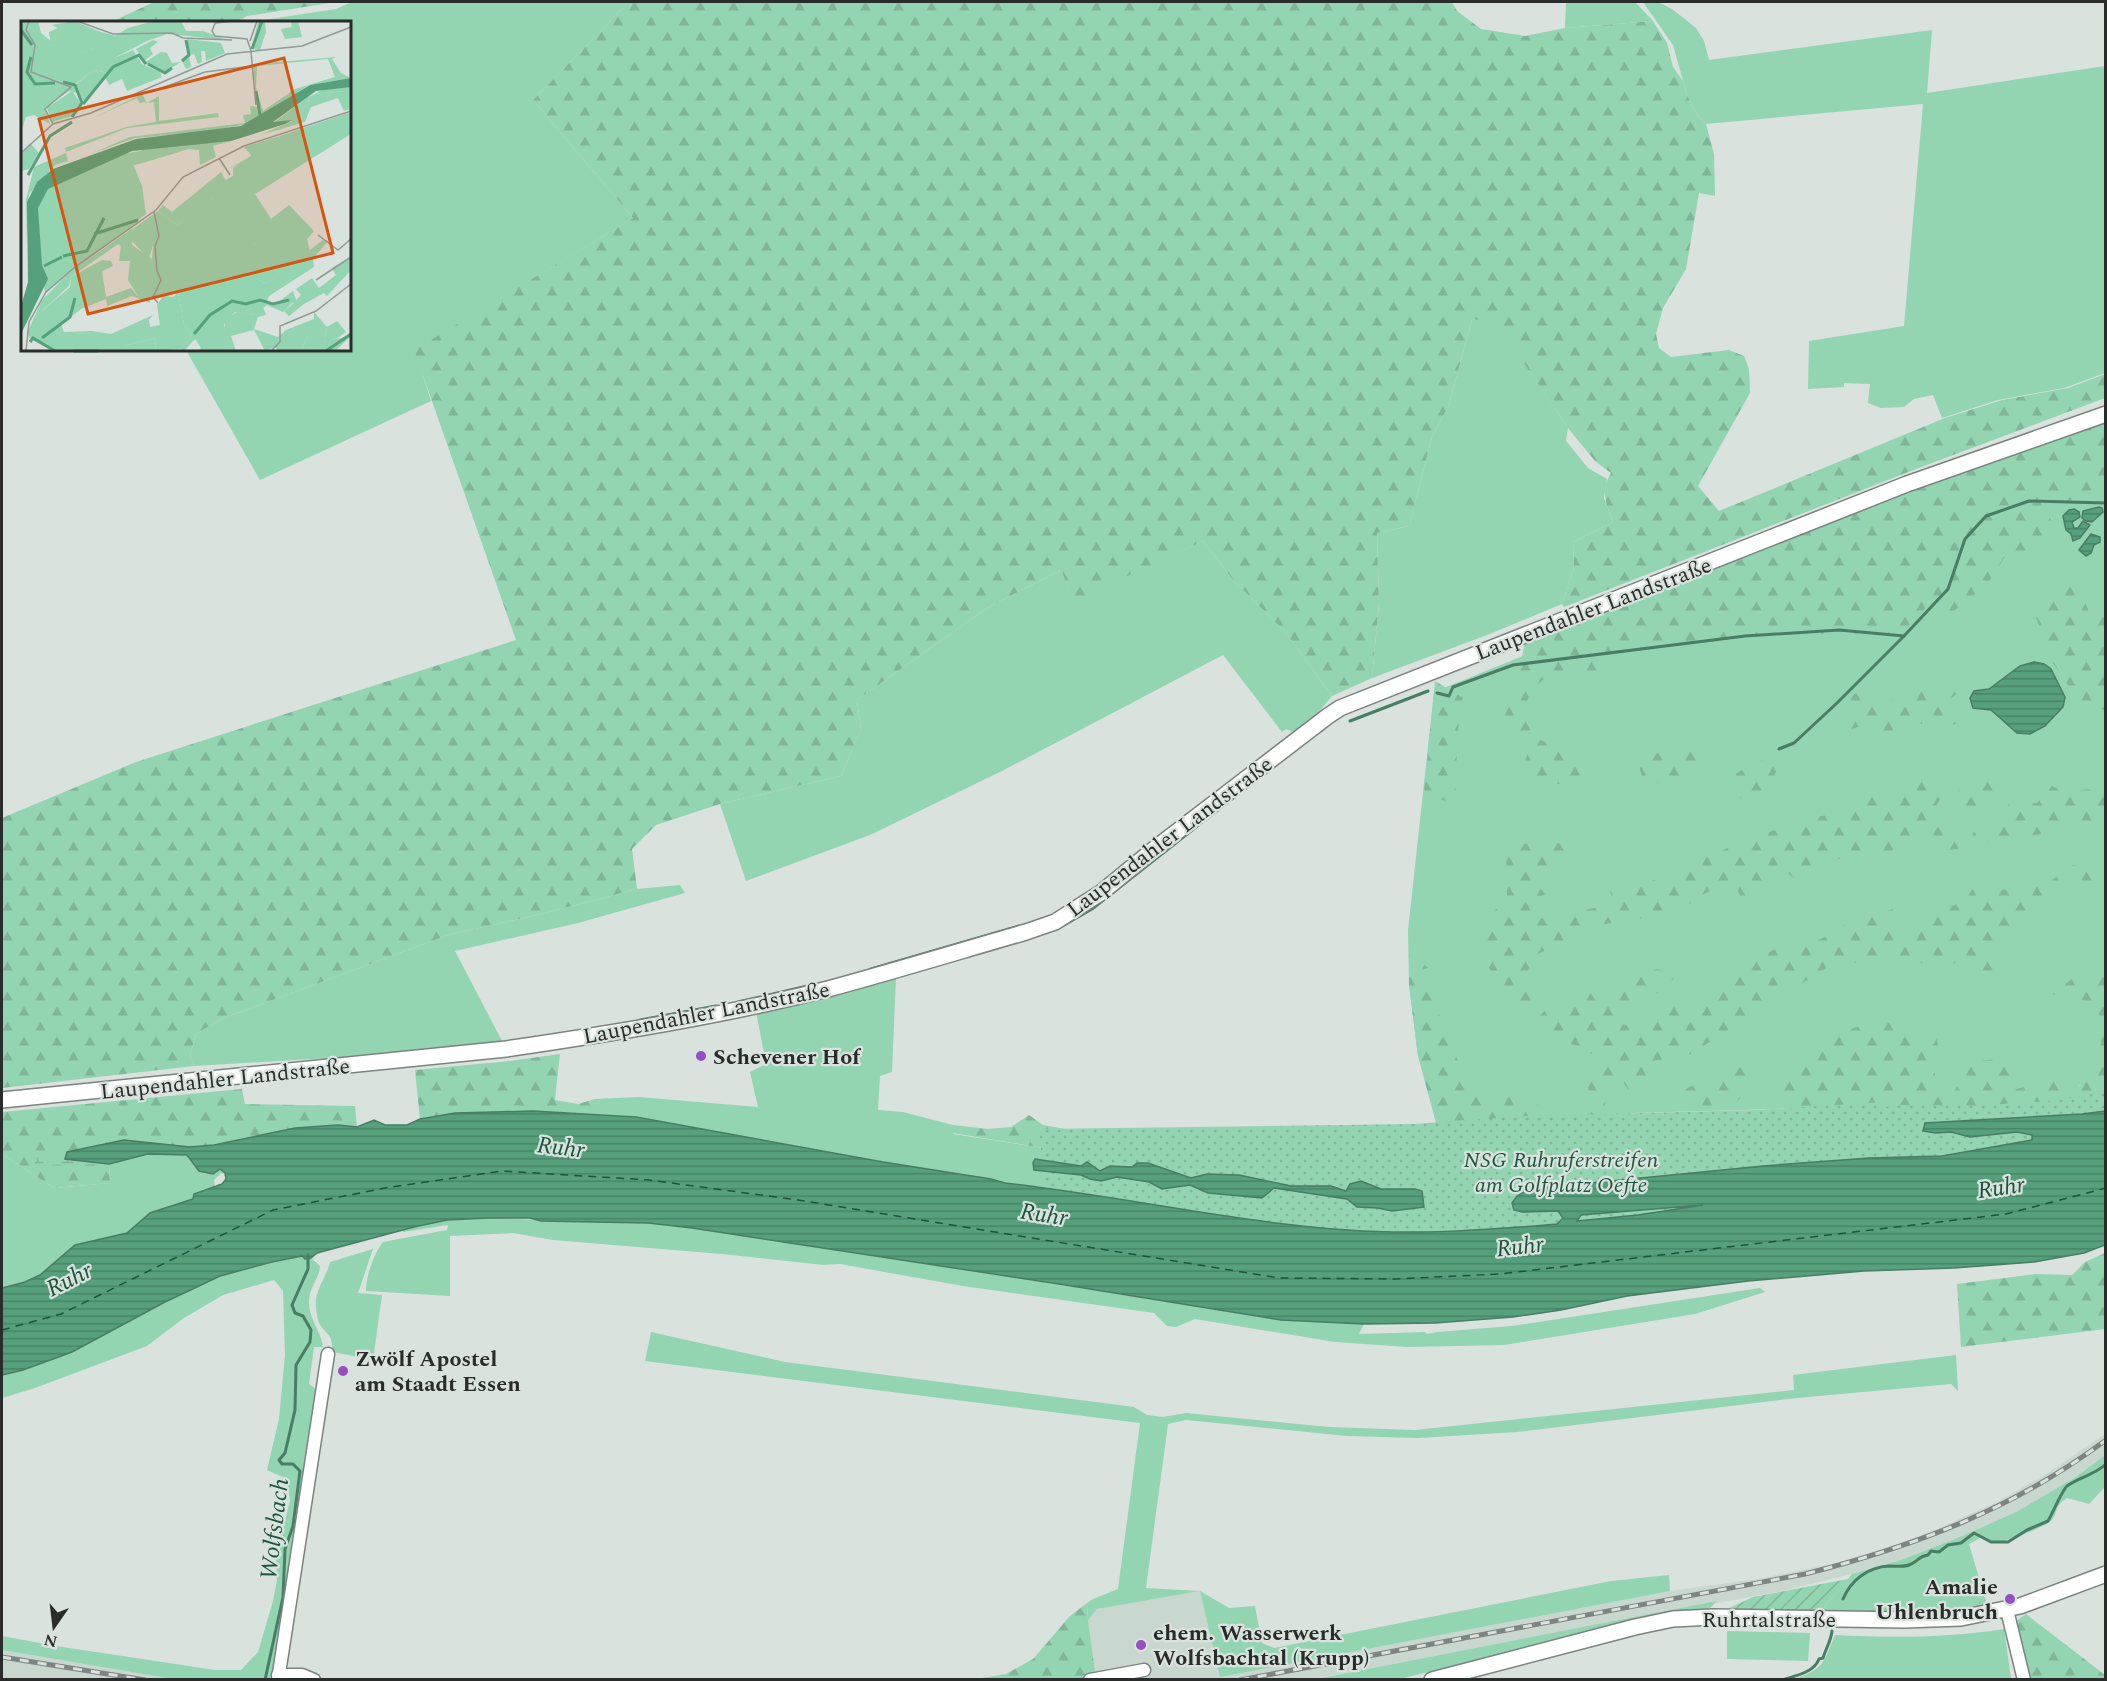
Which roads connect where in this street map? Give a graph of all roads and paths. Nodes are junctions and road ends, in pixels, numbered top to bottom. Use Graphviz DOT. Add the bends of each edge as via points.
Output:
graph roads {
  1 [pos="2106,414"];
  2 [pos="2,1101"];
  3 [pos="328,1354"];
  4 [pos="2106,1574"];
  5 [pos="2007,1610"];
  6 [pos="1144,1670"];
  7 [pos="278,1677"];
  8 [pos="314,1680"];
  9 [pos="1090,1680"];
  10 [pos="1432,1680"];
  11 [pos="2024,1680"];
  1 -- 2 [label="main road, Laupendahler Landstraße" via="1907,484 1340,708 1102,892 1055,922 1026,932 828,989 599,1035 506,1049"];
  3 -- 7 [label="street"];
  4 -- 5 [label="main road, Ruhrtalstraße"];
  5 -- 10 [label="main road, Ruhrtalstraße" via="1961,1618 1914,1620 1674,1619"];
  5 -- 11 [label="street"];
  6 -- 9 [label="street"];
  7 -- 8 [label="street"];
}
